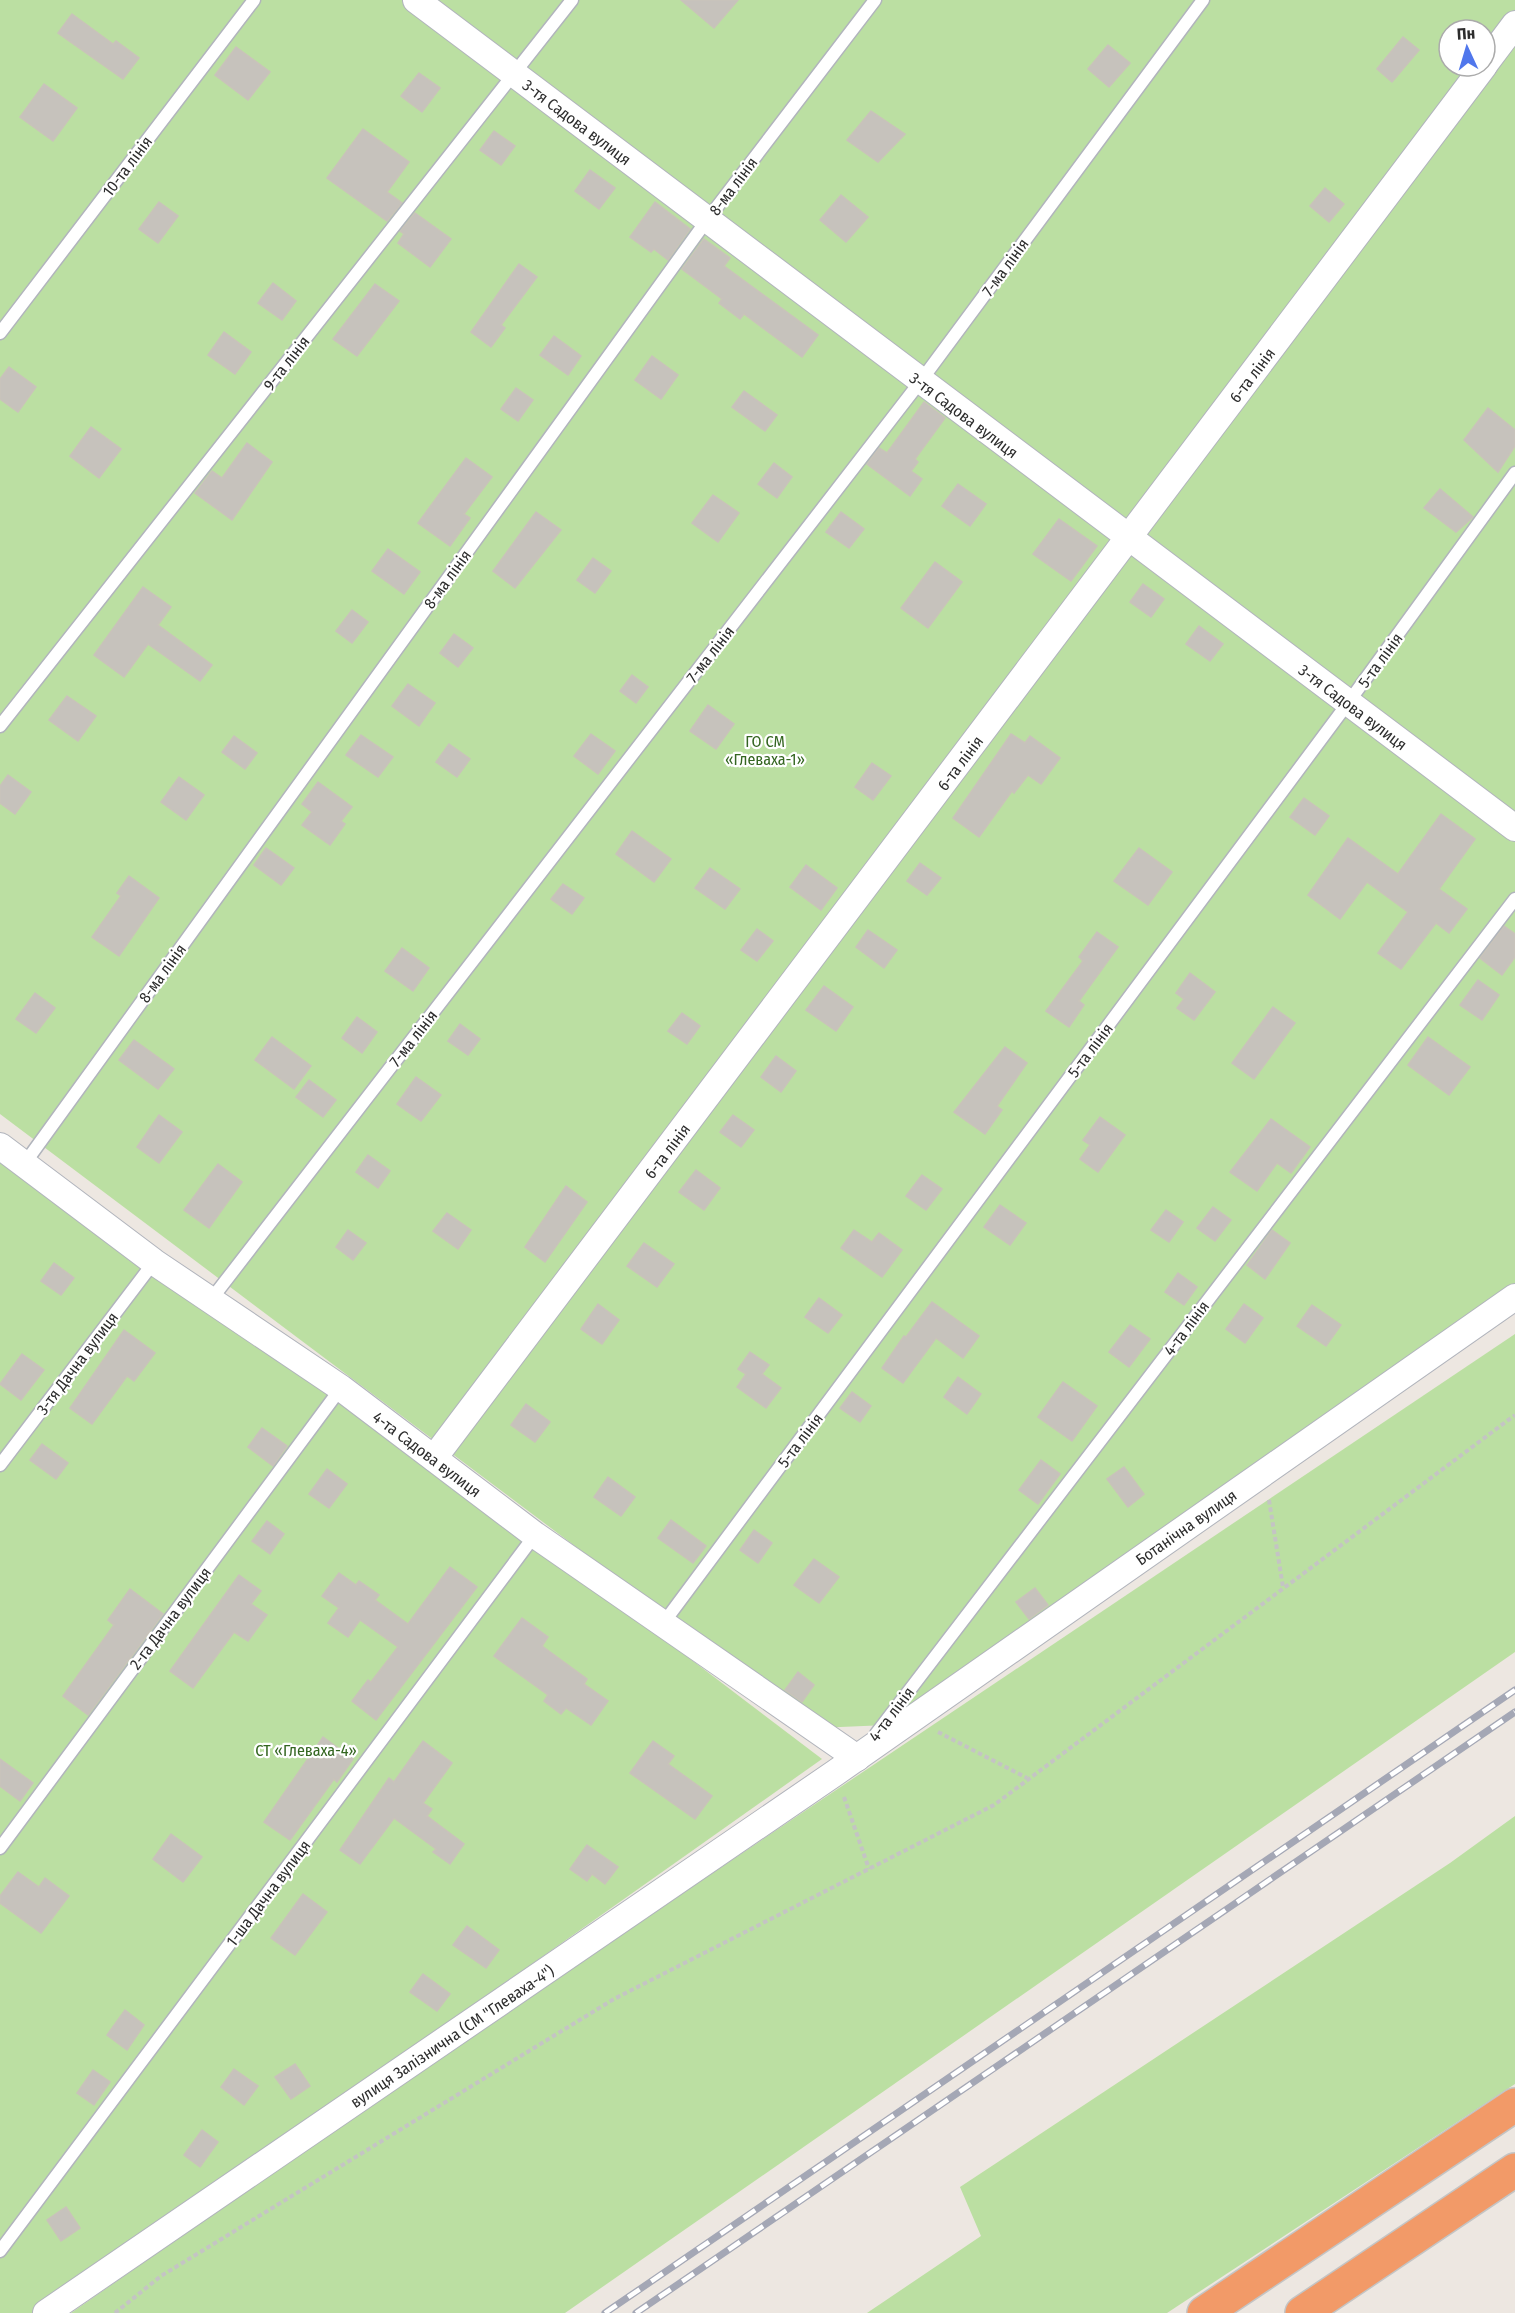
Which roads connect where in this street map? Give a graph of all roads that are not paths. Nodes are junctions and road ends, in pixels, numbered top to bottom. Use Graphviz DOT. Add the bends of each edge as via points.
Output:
graph roads {
  1 [pos="254,0"];
  2 [pos="416,0"];
  3 [pos="572,0"];
  4 [pos="875,0"];
  5 [pos="1203,0"];
  6 [pos="1515,24"];
  7 [pos="1497,48"];
  8 [pos="514,75"];
  9 [pos="1474,78"];
  10 [pos="708,220"];
  11 [pos="0,333"];
  12 [pos="920,382"];
  13 [pos="1515,473"];
  14 [pos="1129,540"];
  15 [pos="1348,704"];
  16 [pos="0,726"];
  17 [pos="1515,828"];
  18 [pos="1515,899"];
  19 [pos="0,1146"];
  20 [pos="25,1163"];
  21 [pos="154,1262"];
  22 [pos="1515,1297"];
  23 [pos="210,1301"];
  24 [pos="341,1389"];
  25 [pos="434,1458"];
  26 [pos="0,1464"];
  27 [pos="536,1534"];
  28 [pos="662,1624"];
  29 [pos="857,1758"];
  30 [pos="0,1848"];
  31 [pos="1515,2105"];
  32 [pos="1515,2170"];
  33 [pos="0,2251"];
  34 [pos="45,2313"];
  35 [pos="1204,2313"];
  36 [pos="1302,2313"];
  1 -- 11 [label="lane, 10-та лінія"];
  2 -- 8 [label="street, 3-тя Садова вулиця"];
  3 -- 8 [label="lane, 9-та лінія"];
  4 -- 10 [label="lane, 8-ма лінія"];
  5 -- 12 [label="lane, 7-ма лінія"];
  6 -- 7 [label="street, 6-та лінія"];
  8 -- 10 [label="street, 3-тя Садова вулиця"];
  8 -- 16 [label="lane, 9-та лінія"];
  9 -- 14 [label="street, 6-та лінія"];
  10 -- 12 [label="street, 3-тя Садова вулиця"];
  10 -- 20 [label="lane, 8-ма лінія"];
  12 -- 14 [label="street, 3-тя Садова вулиця"];
  12 -- 23 [label="lane, 7-ма лінія"];
  13 -- 15 [label="lane, 5-та лінія"];
  14 -- 15 [label="street, 3-тя Садова вулиця"];
  14 -- 25 [label="street, 6-та лінія"];
  15 -- 17 [label="street, 3-тя Садова вулиця"];
  15 -- 28 [label="lane, 5-та лінія"];
  18 -- 29 [label="lane, 4-та лінія"];
  19 -- 20 [label="street, 4-та Садова вулиця"];
  20 -- 21 [label="street, 4-та Садова вулиця"];
  21 -- 23 [label="street, 4-та Садова вулиця"];
  21 -- 26 [label="lane, 3-тя Дачна вулиця"];
  22 -- 29 [label="street, Ботанічна вулиця"];
  23 -- 24 [label="street, 4-та Садова вулиця"];
  24 -- 25 [label="street, 4-та Садова вулиця"];
  24 -- 30 [label="lane, 2-га Дачна вулиця"];
  25 -- 27 [label="street, 4-та Садова вулиця"];
  27 -- 28 [label="street, 4-та Садова вулиця"];
  27 -- 33 [label="lane, 1-ша Дачна вулиця"];
  28 -- 29 [label="street, 4-та Садова вулиця"];
  29 -- 34 [label="street, вулиця Залізнична (СМ \"Глеваха-4\")"];
  31 -- 35 [label="highway"];
  32 -- 36 [label="highway"];
}
